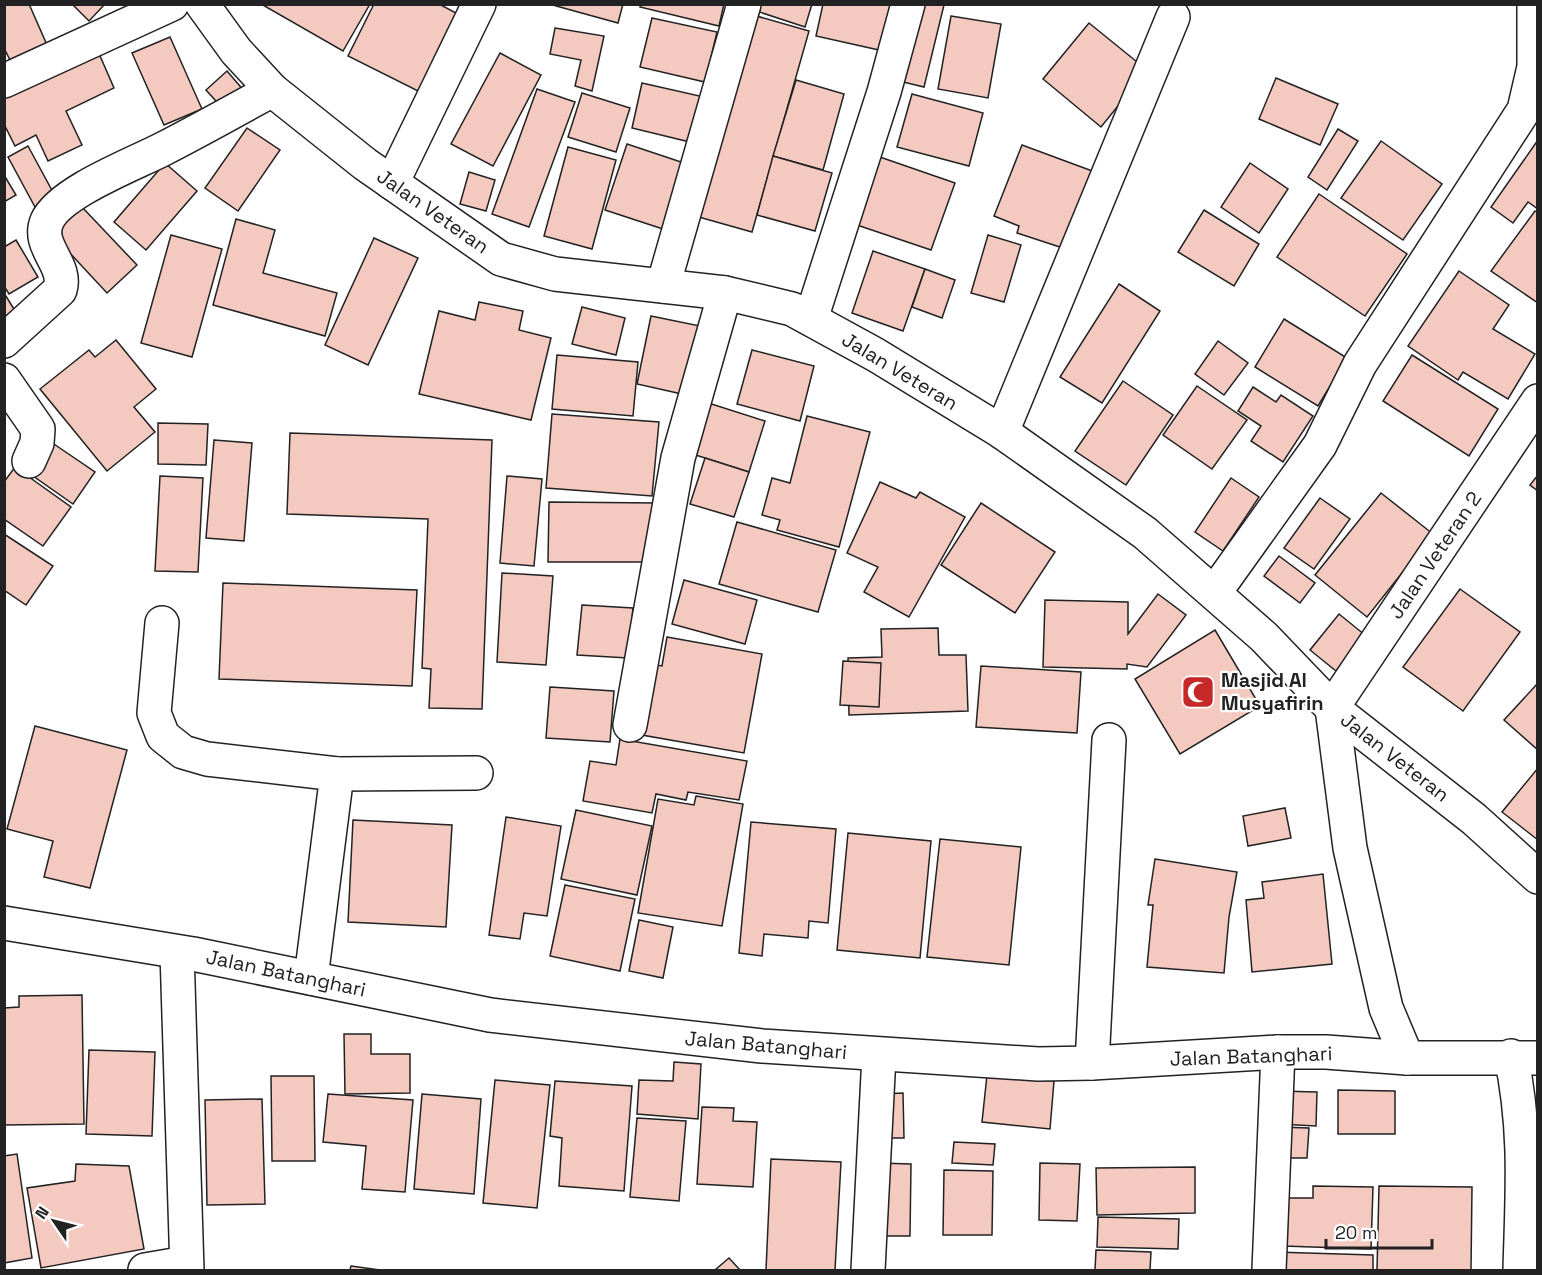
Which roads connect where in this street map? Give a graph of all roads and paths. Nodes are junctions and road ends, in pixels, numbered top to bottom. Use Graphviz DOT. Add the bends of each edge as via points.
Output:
graph roads {
  1 [pos="172,4"];
  2 [pos="202,4"];
  3 [pos="479,4"];
  4 [pos="744,4"];
  5 [pos="908,4"];
  6 [pos="1534,4"];
  7 [pos="1173,17"];
  8 [pos="4,81"];
  9 [pos="272,90"];
  10 [pos="393,183"];
  11 [pos="663,286"];
  12 [pos="725,294"];
  13 [pos="811,319"];
  14 [pos="4,341"];
  15 [pos="4,380"];
  16 [pos="1538,401"];
  17 [pos="1002,432"];
  18 [pos="29,461"];
  19 [pos="1215,592"];
  20 [pos="162,623"];
  21 [pos="1332,708"];
  22 [pos="630,725"];
  23 [pos="1109,740"];
  24 [pos="476,773"];
  25 [pos="337,774"];
  26 [pos="1535,868"];
  27 [pos="4,923"];
  28 [pos="177,952"];
  29 [pos="311,978"];
  30 [pos="1278,1052"];
  31 [pos="879,1055"];
  32 [pos="1524,1057"];
  33 [pos="1407,1058"];
  34 [pos="1092,1064"];
  35 [pos="186,1267"];
  36 [pos="145,1270"];
  37 [pos="868,1270"];
  38 [pos="1269,1270"];
  39 [pos="1520,1270"];
  1 -- 8 [label="street"];
  2 -- 9 [label="street, Jalan Veteran" via="236,51"];
  3 -- 10 [label="street"];
  4 -- 11 [label="street"];
  5 -- 13 [label="street"];
  6 -- 19 [label="street" via="1534,67 1524,110 1360,364 1320,445"];
  7 -- 17 [label="street"];
  9 -- 10 [label="street, Jalan Veteran"];
  9 -- 14 [label="street" via="90,184 55,210 48,220 45,240 62,272 60,290"];
  10 -- 11 [label="street, Jalan Veteran" via="501,259 555,274"];
  11 -- 12 [label="street, Jalan Veteran"];
  12 -- 13 [label="street, Jalan Veteran" via="792,309"];
  12 -- 22 [label="street" via="678,458"];
  13 -- 17 [label="street, Jalan Veteran"];
  15 -- 18 [label="street" via="38,429"];
  16 -- 21 [label="street, Jalan Veteran 2"];
  17 -- 19 [label="street, Jalan Veteran" via="1145,533"];
  19 -- 21 [label="street, Jalan Veteran"];
  20 -- 25 [label="street" via="154,713 163,736 183,752 207,759"];
  21 -- 26 [label="street, Jalan Veteran"];
  21 -- 33 [label="street" via="1350,848 1386,1008"];
  23 -- 34 [label="street"];
  24 -- 25 [label="street"];
  25 -- 29 [label="street"];
  27 -- 28 [label="street, Jalan Batanghari"];
  28 -- 29 [label="street, Jalan Batanghari"];
  28 -- 35 [label="street"];
  29 -- 31 [label="street, Jalan Batanghari" via="490,1015 762,1046"];
  30 -- 33 [label="street, Jalan Batanghari"];
  30 -- 34 [label="street, Jalan Batanghari"];
  30 -- 38 [label="street"];
  31 -- 34 [label="street, Jalan Batanghari"];
  31 -- 37 [label="street"];
  32 -- 33 [label="street, Jalan Batanghari"];
  32 -- 39 [label="street" via="1520,1101 1524,1151"];
  35 -- 36 [label="street"];
}
